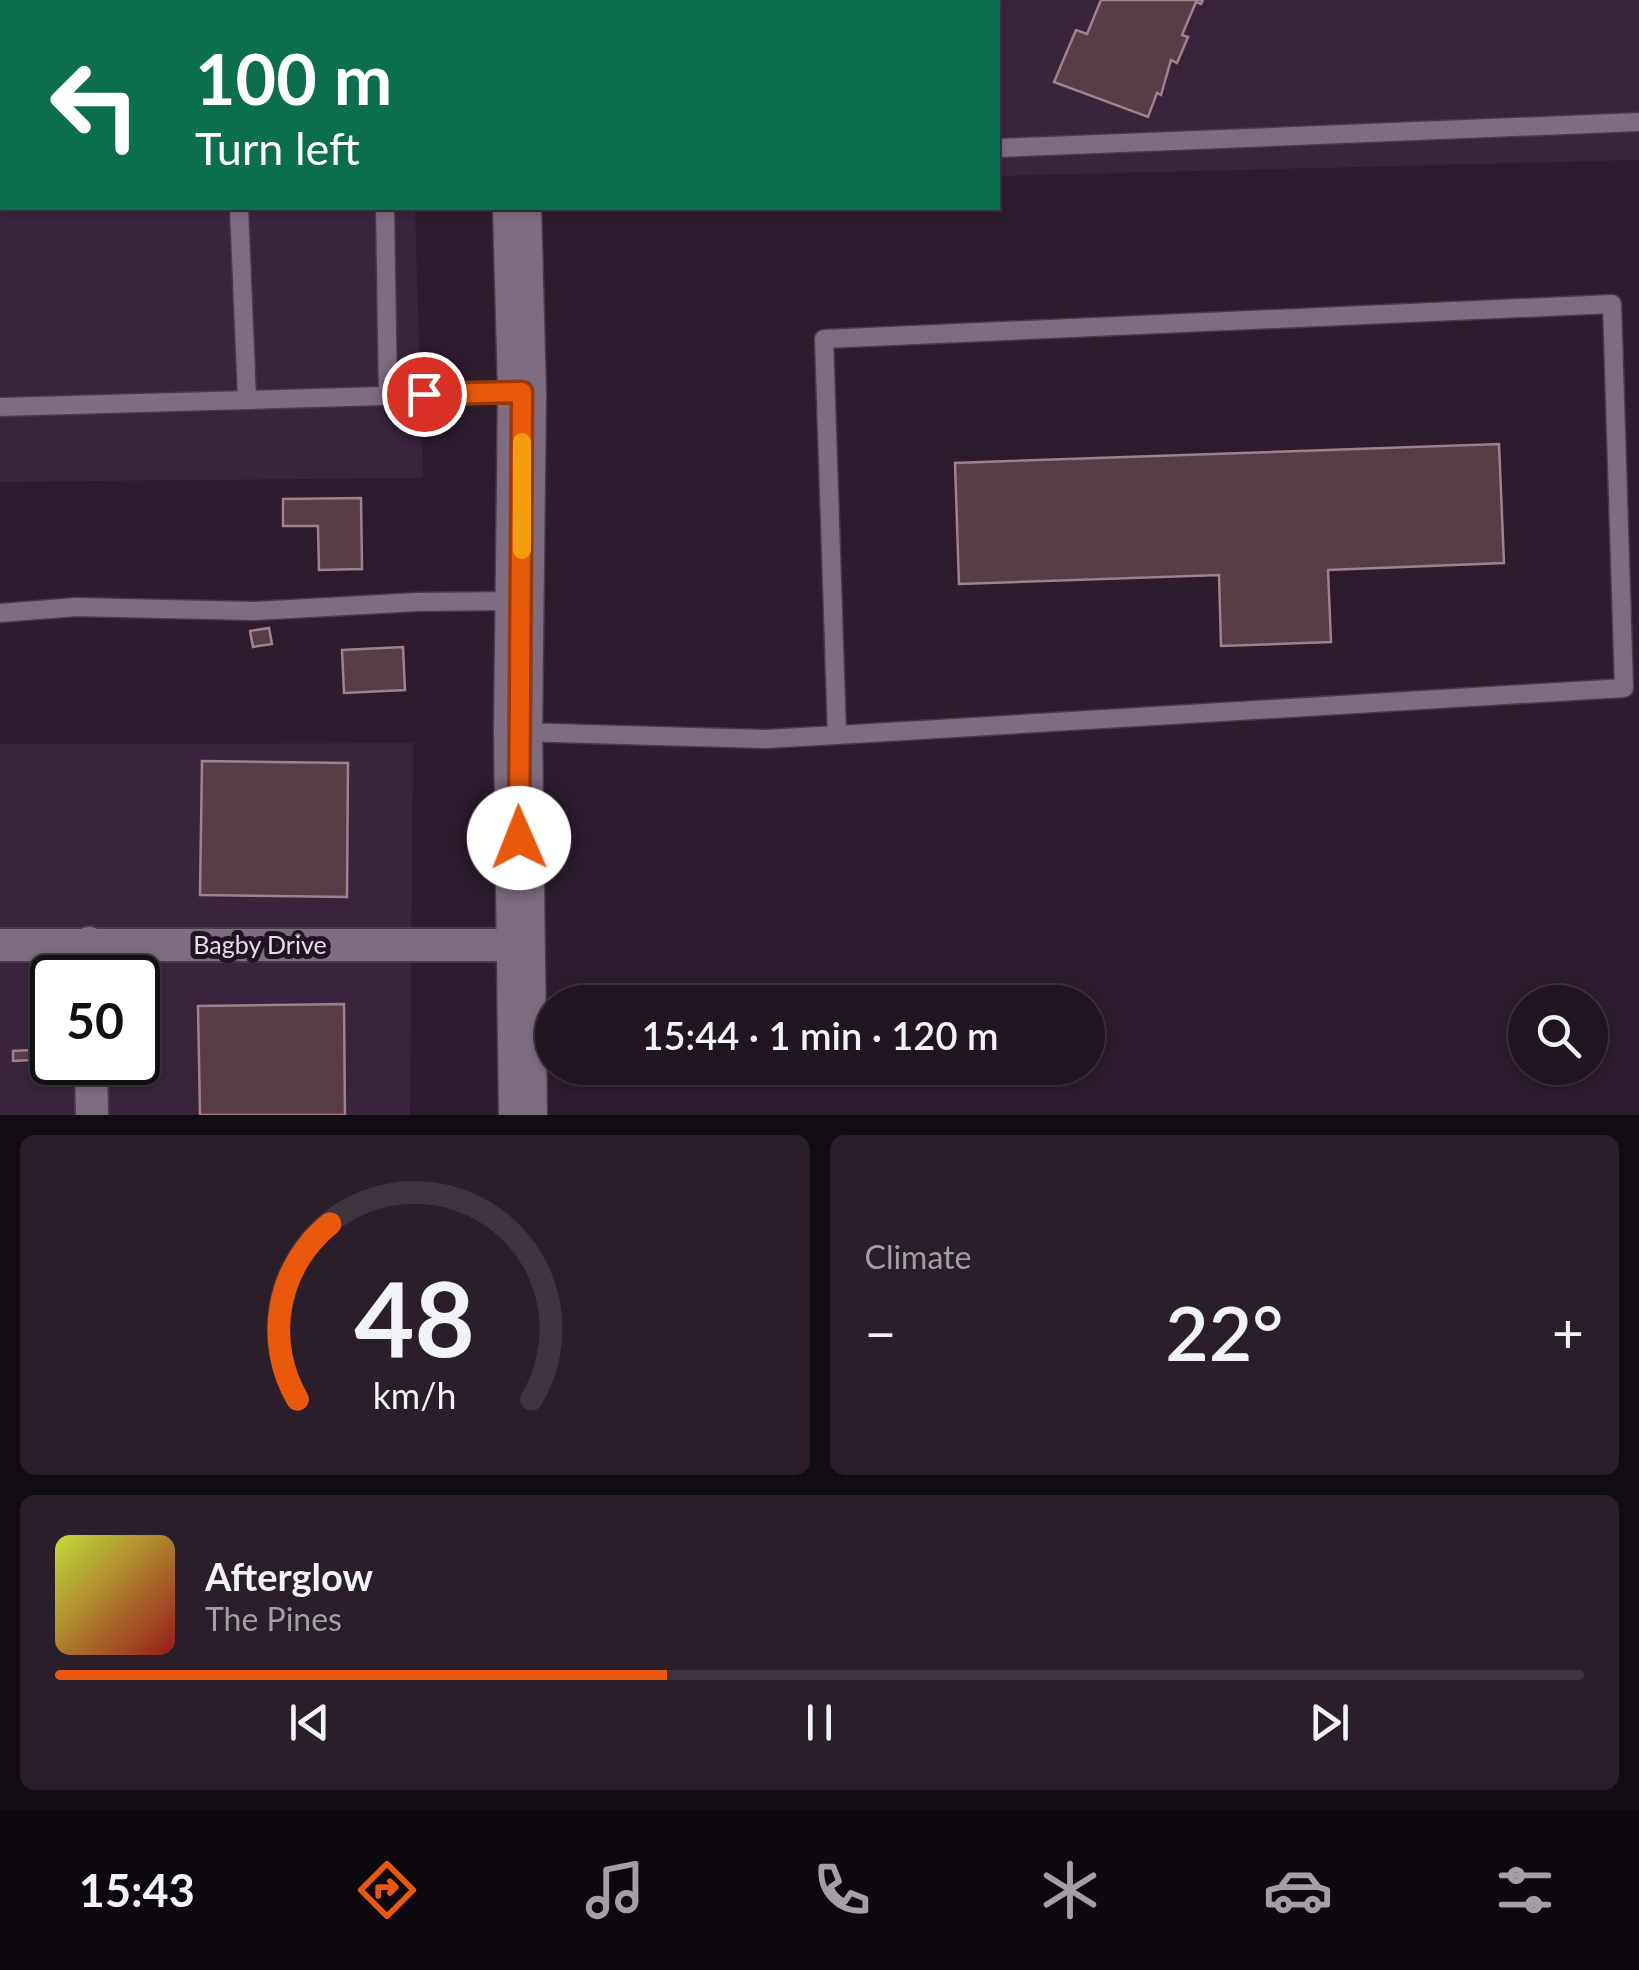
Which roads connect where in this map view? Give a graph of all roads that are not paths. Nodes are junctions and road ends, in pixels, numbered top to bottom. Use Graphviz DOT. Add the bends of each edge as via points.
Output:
graph roads {
  1 [pos="1639,122"];
  2 [pos="1000,148"];
  3 [pos="238,210"];
  4 [pos="385,210"];
  5 [pos="516,210"];
  6 [pos="522,392"];
  7 [pos="388,395"];
  8 [pos="247,398"];
  9 [pos="0,407"];
  10 [pos="522,601"];
  11 [pos="0,614"];
  12 [pos="518,732"];
  13 [pos="836,735"];
  14 [pos="90,943"];
  15 [pos="0,945"];
  16 [pos="520,945"];
  17 [pos="90,955"];
  18 [pos="91,1085"];
  19 [pos="92,1115"];
  20 [pos="523,1115"];
  1 -- 2 [label="lane"];
  3 -- 8 [label="lane"];
  4 -- 7 [label="lane"];
  5 -- 6 [label="main road"];
  6 -- 7 [label="lane"];
  6 -- 10 [label="main road"];
  7 -- 8 [label="lane"];
  8 -- 9 [label="lane"];
  10 -- 11 [label="lane" via="254,611 76,607"];
  10 -- 12 [label="main road"];
  12 -- 13 [label="lane"];
  12 -- 16 [label="main road"];
  13 -- 13 [label="lane" via="1624,688 1612,304 824,338"];
  14 -- 15 [label="street, Bagby Drive"];
  14 -- 16 [label="street, Bagby Drive"];
  14 -- 17 [label="street"];
  16 -- 20 [label="main road"];
  18 -- 19 [label="street"];
}
